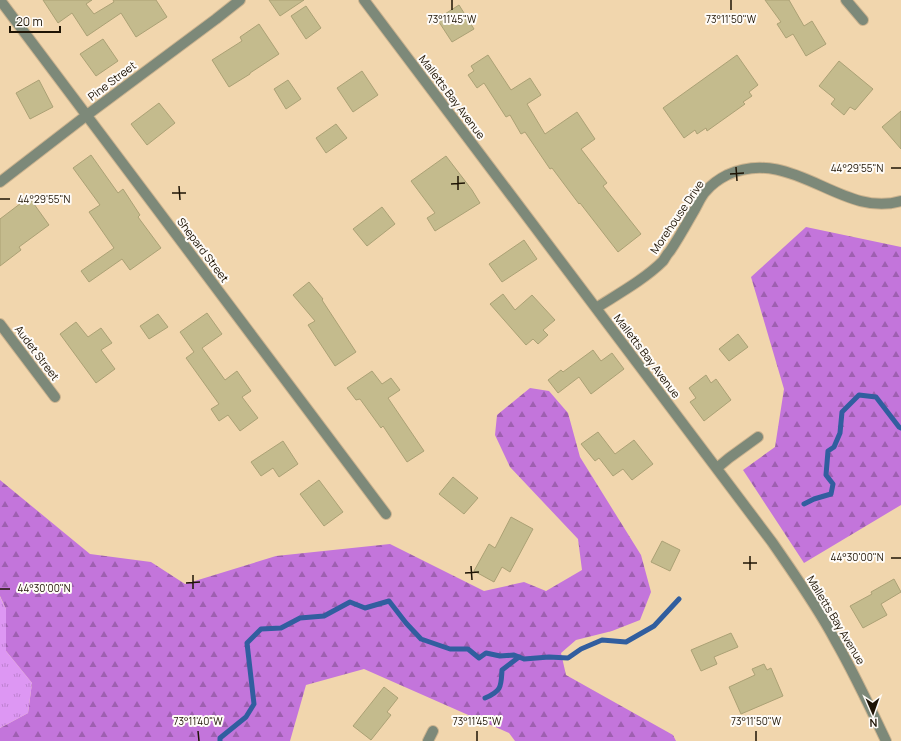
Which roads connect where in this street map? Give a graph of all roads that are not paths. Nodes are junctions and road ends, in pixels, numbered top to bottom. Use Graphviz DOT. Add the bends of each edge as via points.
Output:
graph roads {
  1 [pos="0,0"];
  2 [pos="240,0"];
  3 [pos="364,0"];
  4 [pos="846,0"];
  5 [pos="863,20"];
  6 [pos="87,115"];
  7 [pos="0,182"];
  8 [pos="901,201"];
  9 [pos="596,308"];
  10 [pos="0,324"];
  11 [pos="55,397"];
  12 [pos="758,437"];
  13 [pos="717,468"];
  14 [pos="386,514"];
  15 [pos="433,731"];
  16 [pos="428,741"];
  17 [pos="886,741"];
  1 -- 6 [label="street, Shepard Street"];
  2 -- 6 [label="street, Pine Street"];
  3 -- 9 [label="street, Malletts Bay Avenue"];
  4 -- 5 [label="street"];
  6 -- 7 [label="street, Pine Street"];
  6 -- 14 [label="street, Shepard Street"];
  8 -- 9 [label="street, Morehouse Drive" via="876,204 861,201 800,176 767,168 751,168 726,175 714,182 704,193 663,260 648,274"];
  9 -- 13 [label="street, Malletts Bay Avenue"];
  10 -- 11 [label="street, Audet Street"];
  12 -- 13 [label="street"];
  13 -- 17 [label="street, Malletts Bay Avenue" via="807,593 839,646"];
  15 -- 16 [label="street"];
}
